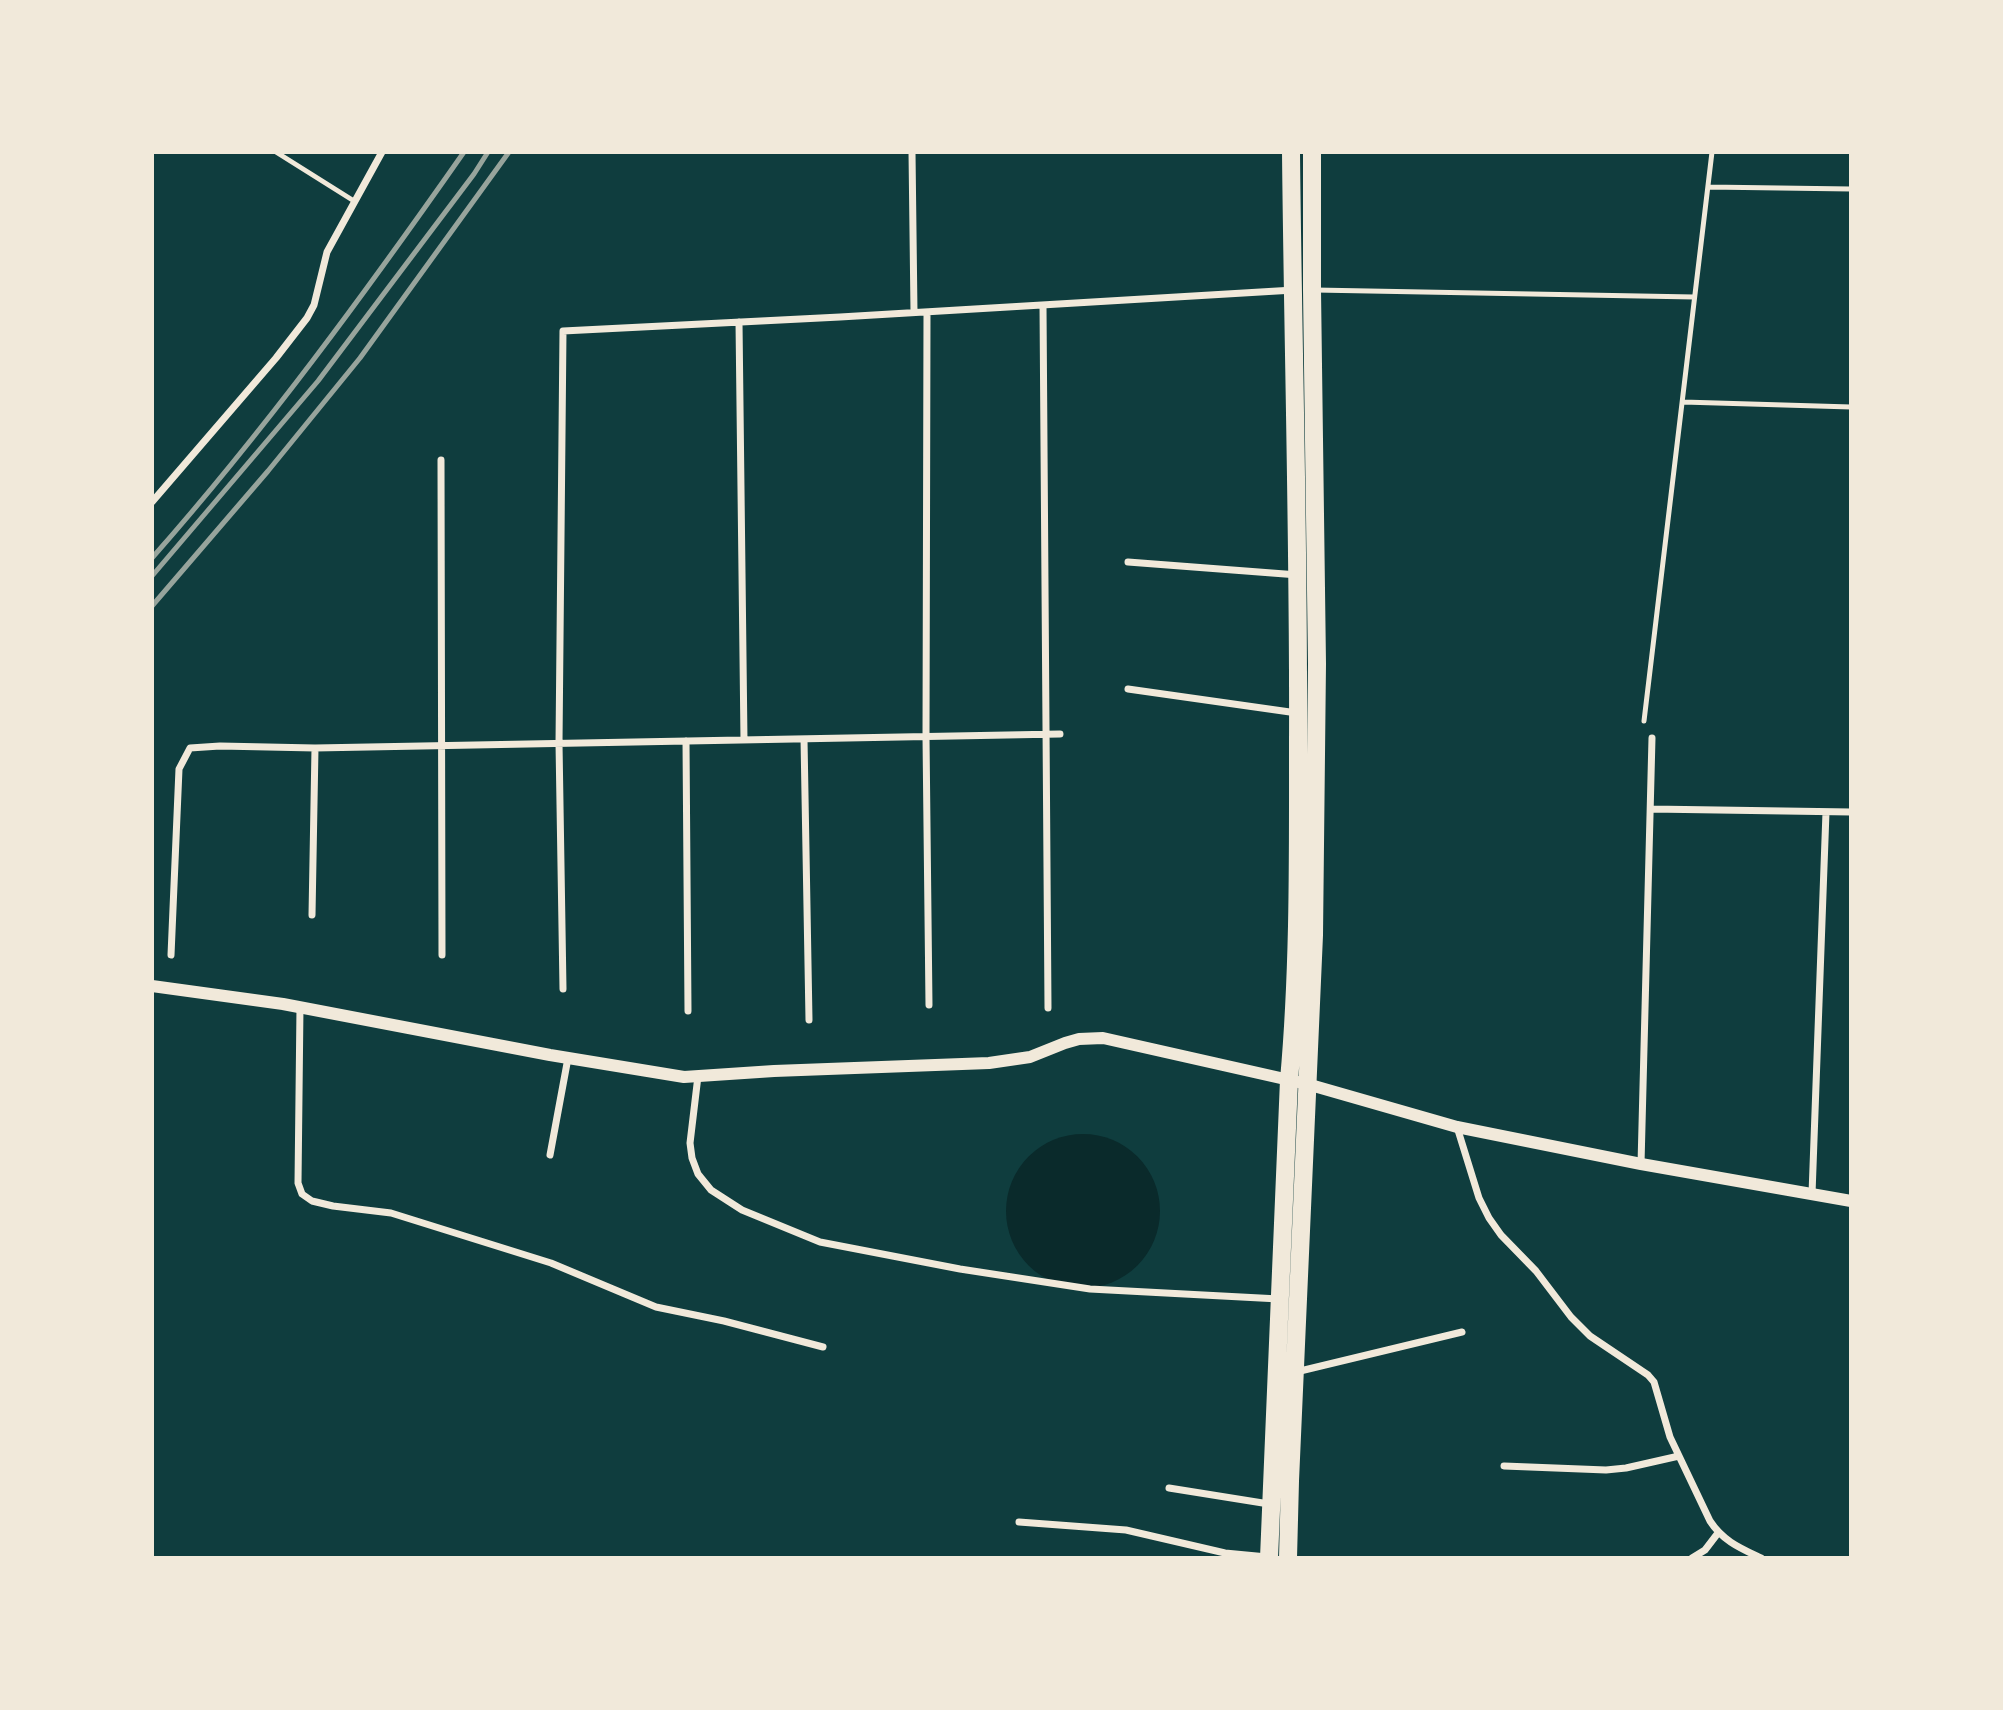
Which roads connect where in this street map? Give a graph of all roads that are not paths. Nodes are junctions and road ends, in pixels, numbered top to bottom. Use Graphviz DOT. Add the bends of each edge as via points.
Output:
graph roads {
  1 [pos="276,152"];
  2 [pos="382,152"];
  3 [pos="912,152"];
  4 [pos="1292,152"];
  5 [pos="1312,152"];
  6 [pos="1712,152"];
  7 [pos="1708,187"];
  8 [pos="1851,189"];
  9 [pos="354,201"];
  10 [pos="1293,290"];
  11 [pos="1312,290"];
  12 [pos="1694,297"];
  13 [pos="1043,305"];
  14 [pos="914,312"];
  15 [pos="927,312"];
  16 [pos="740,322"];
  17 [pos="1682,402"];
  18 [pos="1851,407"];
  19 [pos="442,460"];
  20 [pos="152,502"];
  21 [pos="1128,562"];
  22 [pos="1298,575"];
  23 [pos="1128,689"];
  24 [pos="1298,713"];
  25 [pos="1644,722"];
  26 [pos="1046,734"];
  27 [pos="1060,734"];
  28 [pos="926,737"];
  29 [pos="1652,738"];
  30 [pos="804,739"];
  31 [pos="744,740"];
  32 [pos="686,741"];
  33 [pos="559,743"];
  34 [pos="442,746"];
  35 [pos="315,748"];
  36 [pos="1651,809"];
  37 [pos="1826,812"];
  38 [pos="1851,813"];
  39 [pos="312,915"];
  40 [pos="171,955"];
  41 [pos="442,955"];
  42 [pos="152,986"];
  43 [pos="562,989"];
  44 [pos="929,1004"];
  45 [pos="300,1007"];
  46 [pos="1048,1008"];
  47 [pos="688,1011"];
  48 [pos="809,1020"];
  49 [pos="568,1058"];
  50 [pos="698,1076"];
  51 [pos="1289,1080"];
  52 [pos="1307,1084"];
  53 [pos="1457,1127"];
  54 [pos="550,1155"];
  55 [pos="1641,1164"];
  56 [pos="1812,1194"];
  57 [pos="1851,1200"];
  58 [pos="1279,1299"];
  59 [pos="1462,1332"];
  60 [pos="823,1347"];
  61 [pos="1295,1373"];
  62 [pos="1679,1456"];
  63 [pos="1504,1466"];
  64 [pos="1169,1488"];
  65 [pos="1271,1505"];
  66 [pos="1019,1522"];
  67 [pos="1718,1533"];
  68 [pos="1269,1558"];
  69 [pos="1288,1558"];
  70 [pos="1692,1558"];
  71 [pos="1761,1558"];
  1 -- 9 [label="lane"];
  2 -- 9 [label="street"];
  3 -- 14 [label="street"];
  4 -- 10 [label="main road"];
  5 -- 11 [label="main road"];
  6 -- 7 [label="lane"];
  7 -- 8 [label="lane"];
  7 -- 12 [label="lane"];
  9 -- 20 [label="street" via="327,252 307,318"];
  10 -- 11 [label="street"];
  10 -- 13 [label="street"];
  10 -- 22 [label="main road"];
  11 -- 12 [label="lane"];
  11 -- 52 [label="main road" via="1317,664"];
  12 -- 17 [label="lane"];
  13 -- 15 [label="street"];
  13 -- 26 [label="street"];
  14 -- 15 [label="street"];
  14 -- 16 [label="street"];
  15 -- 28 [label="street"];
  16 -- 31 [label="street"];
  16 -- 33 [label="street" via="563,331"];
  17 -- 18 [label="lane"];
  17 -- 25 [label="lane"];
  19 -- 34 [label="street"];
  21 -- 22 [label="street"];
  22 -- 24 [label="main road"];
  23 -- 24 [label="street"];
  24 -- 51 [label="main road" via="1298,868"];
  26 -- 27 [label="street"];
  26 -- 28 [label="street"];
  26 -- 46 [label="street"];
  28 -- 30 [label="street"];
  28 -- 44 [label="street"];
  29 -- 36 [label="street"];
  30 -- 31 [label="street"];
  30 -- 48 [label="street"];
  31 -- 32 [label="street"];
  32 -- 33 [label="street"];
  32 -- 47 [label="street"];
  33 -- 34 [label="street"];
  33 -- 43 [label="street"];
  34 -- 35 [label="street"];
  34 -- 41 [label="street"];
  35 -- 39 [label="street"];
  35 -- 40 [label="street" via="190,748 179,769"];
  36 -- 37 [label="street"];
  36 -- 55 [label="street"];
  37 -- 38 [label="street"];
  37 -- 56 [label="street"];
  42 -- 45 [label="street"];
  45 -- 49 [label="street"];
  45 -- 60 [label="street" via="298,1183 302,1194 312,1201 391,1213 551,1263 656,1307"];
  49 -- 50 [label="street"];
  49 -- 54 [label="street"];
  50 -- 51 [label="street" via="989,1063 1030,1058 1079,1039 1102,1038"];
  50 -- 58 [label="street" via="690,1143 698,1174 711,1190 742,1210 820,1242 1090,1289"];
  51 -- 52 [label="street"];
  51 -- 58 [label="main road"];
  52 -- 53 [label="street"];
  52 -- 61 [label="main road"];
  53 -- 55 [label="street"];
  53 -- 62 [label="street" via="1489,1218 1580,1327 1648,1374"];
  55 -- 56 [label="street"];
  56 -- 57 [label="street"];
  58 -- 65 [label="main road"];
  59 -- 61 [label="street"];
  61 -- 69 [label="main road"];
  62 -- 63 [label="street" via="1606,1470"];
  62 -- 67 [label="street"];
  64 -- 65 [label="street"];
  65 -- 68 [label="main road"];
  66 -- 68 [label="street" via="1126,1530 1225,1553"];
  67 -- 70 [label="street"];
  67 -- 71 [label="street"];
}
